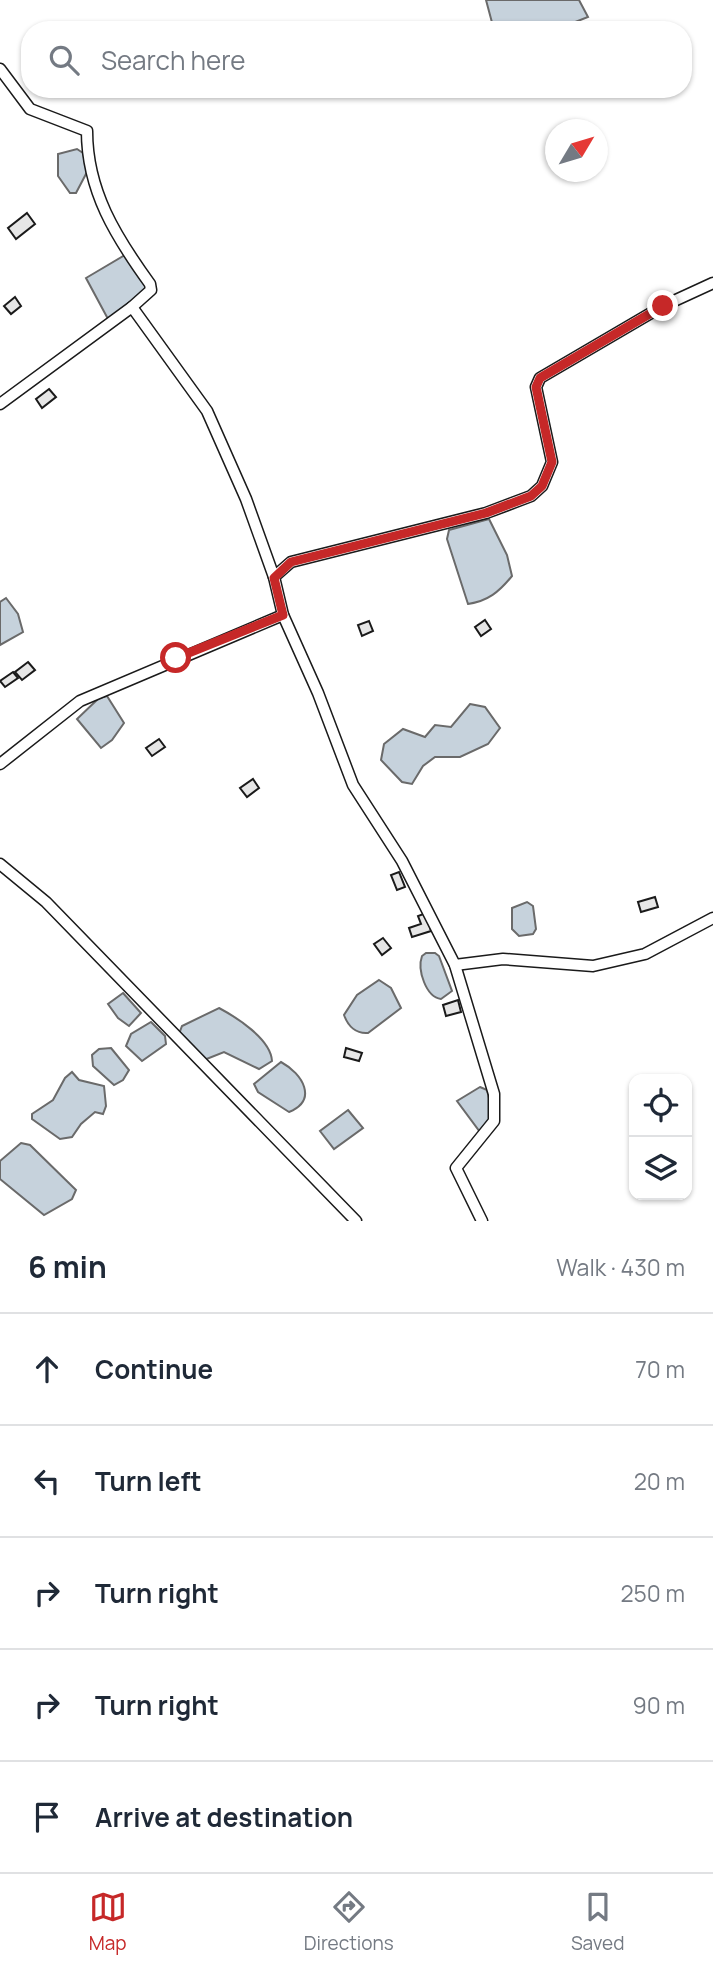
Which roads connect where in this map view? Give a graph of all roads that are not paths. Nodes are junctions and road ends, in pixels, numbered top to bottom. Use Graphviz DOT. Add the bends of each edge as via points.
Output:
graph roads {
  1 [pos="0,69"];
  2 [pos="21,97"];
  3 [pos="22,98"];
  4 [pos="713,283"];
  5 [pos="132,307"];
  6 [pos="0,404"];
  7 [pos="274,578"];
  8 [pos="283,615"];
  9 [pos="0,764"];
  10 [pos="0,864"];
  11 [pos="713,918"];
  12 [pos="455,965"];
  13 [pos="356,1221"];
  14 [pos="482,1221"];
  1 -- 2 [label="street"];
  3 -- 5 [label="street" via="30,109 86,131 87,161 101,209 150,284 151,290"];
  4 -- 7 [label="street" via="663,306 540,378 536,387 552,462 542,486 531,496 486,513 291,562"];
  5 -- 6 [label="street"];
  5 -- 7 [label="street" via="207,411"];
  7 -- 8 [label="street"];
  8 -- 9 [label="street" via="80,701"];
  8 -- 12 [label="street" via="353,785 402,862"];
  10 -- 13 [label="street" via="56,912"];
  11 -- 12 [label="street" via="645,954 593,966 503,959"];
  12 -- 14 [label="street" via="494,1094 494,1121 456,1168"];
}
